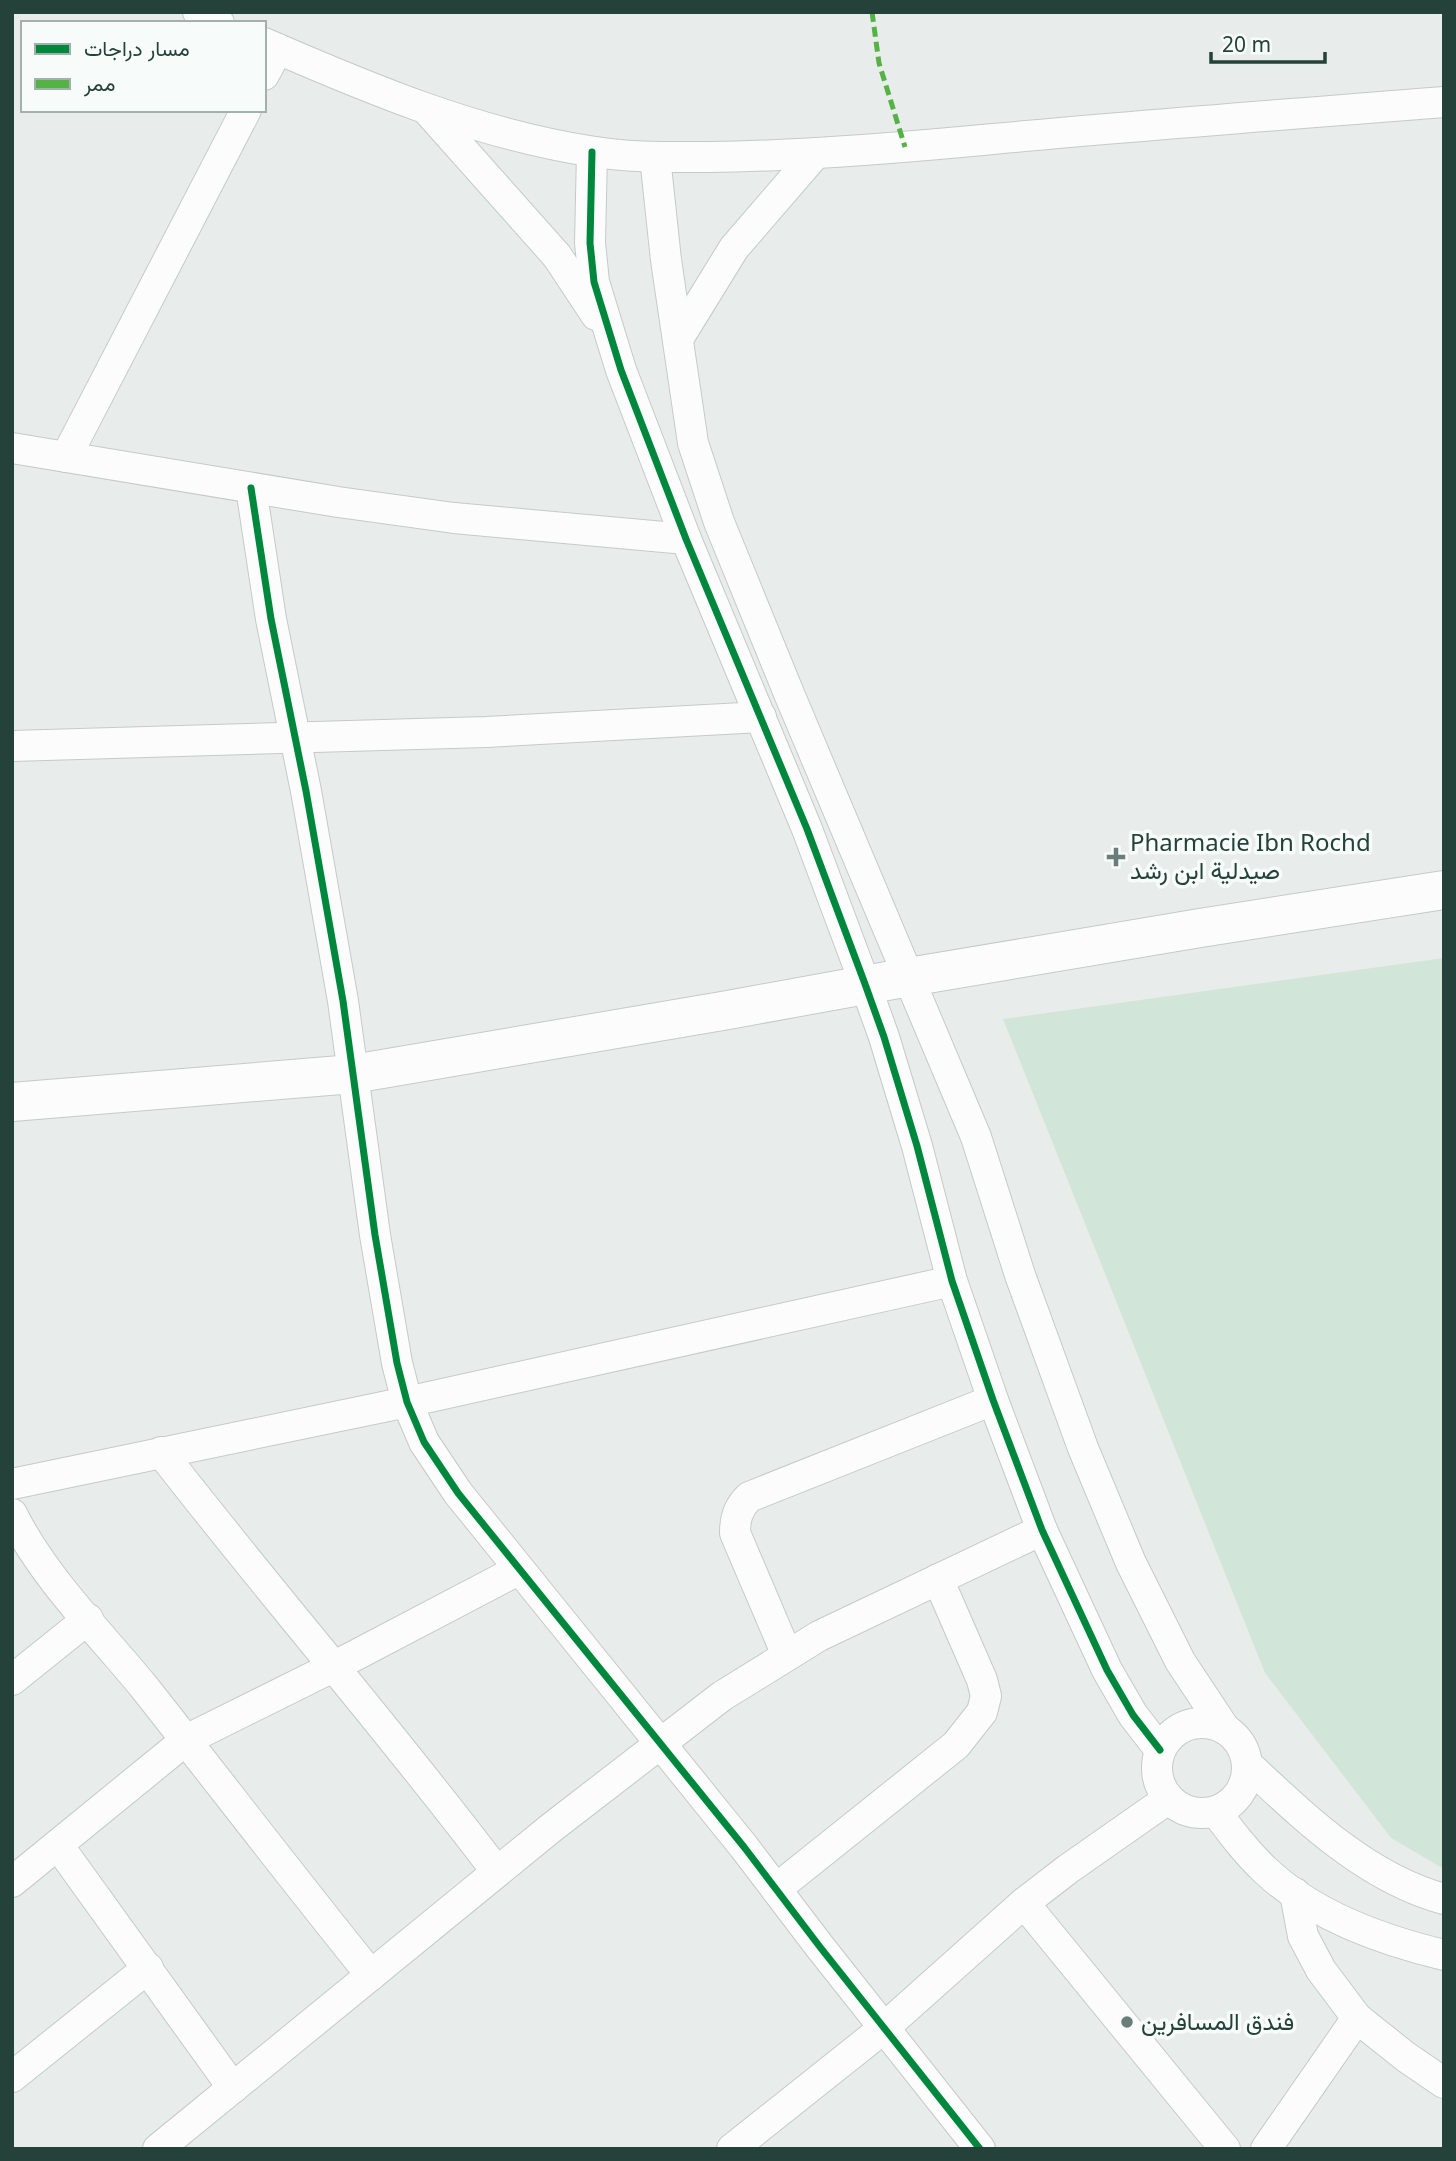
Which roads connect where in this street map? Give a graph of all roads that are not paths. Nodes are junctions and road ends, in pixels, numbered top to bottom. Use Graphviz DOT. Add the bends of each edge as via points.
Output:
graph roads {
  1 [pos="198,12"];
  2 [pos="215,21"];
  3 [pos="269,56"];
  4 [pos="1444,102"];
  5 [pos="428,110"];
  6 [pos="245,112"];
  7 [pos="592,152"];
  8 [pos="816,153"];
  9 [pos="655,157"];
  10 [pos="610,335"];
  11 [pos="678,340"];
  12 [pos="12,448"];
  13 [pos="66,457"];
  14 [pos="251,488"];
  15 [pos="687,539"];
  16 [pos="761,717"];
  17 [pos="295,737"];
  18 [pos="12,746"];
  19 [pos="1444,890"];
  20 [pos="909,977"];
  21 [pos="865,984"];
  22 [pos="354,1074"];
  23 [pos="12,1102"];
  24 [pos="952,1281"];
  25 [pos="993,1400"];
  26 [pos="407,1402"];
  27 [pos="161,1452"];
  28 [pos="12,1484"];
  29 [pos="12,1514"];
  30 [pos="1042,1530"];
  31 [pos="519,1570"];
  32 [pos="938,1579"];
  33 [pos="88,1619"];
  34 [pos="786,1655"];
  35 [pos="335,1666"];
  36 [pos="12,1680"];
  37 [pos="1225,1729"];
  38 [pos="186,1740"];
  39 [pos="660,1744"];
  40 [pos="1160,1750"];
  41 [pos="1247,1764"];
  42 [pos="1168,1799"];
  43 [pos="1216,1812"];
  44 [pos="58,1845"];
  45 [pos="498,1872"];
  46 [pos="12,1882"];
  47 [pos="776,1889"];
  48 [pos="1295,1893"];
  49 [pos="1444,1899"];
  50 [pos="1024,1903"];
  51 [pos="1444,1955"];
  52 [pos="148,1968"];
  53 [pos="371,1975"];
  54 [pos="1357,2018"];
  55 [pos="884,2028"];
  56 [pos="12,2077"];
  57 [pos="1444,2083"];
  58 [pos="233,2088"];
  59 [pos="158,2149"];
  60 [pos="732,2149"];
  61 [pos="979,2149"];
  62 [pos="1225,2149"];
  63 [pos="1266,2149"];
  1 -- 2 [label="street"];
  3 -- 5 [label="street"];
  4 -- 8 [label="street"];
  5 -- 7 [label="street" via="519,138"];
  5 -- 10 [label="street" via="557,256"];
  6 -- 13 [label="street"];
  7 -- 9 [label="street"];
  7 -- 10 [label="street" via="590,243 594,282"];
  8 -- 9 [label="street"];
  8 -- 11 [label="street" via="734,248"];
  9 -- 11 [label="street"];
  10 -- 15 [label="street"];
  11 -- 20 [label="street" via="693,443 719,522"];
  12 -- 13 [label="street"];
  13 -- 14 [label="street"];
  14 -- 15 [label="street" via="454,518"];
  14 -- 17 [label="street"];
  15 -- 16 [label="street"];
  16 -- 17 [label="street"];
  16 -- 21 [label="street"];
  17 -- 18 [label="street"];
  17 -- 22 [label="street"];
  19 -- 20 [label="main road"];
  20 -- 21 [label="main road"];
  20 -- 37 [label="street" via="976,1137 1020,1275 1131,1563 1180,1661"];
  21 -- 22 [label="main road"];
  21 -- 24 [label="street" via="917,1146"];
  22 -- 23 [label="main road"];
  22 -- 26 [label="street" via="386,1307"];
  24 -- 25 [label="street"];
  24 -- 26 [label="street"];
  25 -- 30 [label="street"];
  25 -- 34 [label="street" via="749,1497 740,1506 735,1533"];
  26 -- 27 [label="street"];
  26 -- 31 [label="street" via="424,1442"];
  27 -- 28 [label="street"];
  27 -- 35 [label="street"];
  29 -- 33 [label="street"];
  30 -- 32 [label="street"];
  30 -- 40 [label="street" via="1107,1670"];
  31 -- 35 [label="street"];
  31 -- 39 [label="street"];
  32 -- 34 [label="street"];
  32 -- 47 [label="street" via="982,1680 986,1696 982,1712 956,1745"];
  33 -- 36 [label="street"];
  33 -- 38 [label="street"];
  34 -- 39 [label="street"];
  35 -- 38 [label="street"];
  35 -- 45 [label="street"];
  37 -- 40 [label="street" via="1195,1723 1180,1728"];
  37 -- 41 [label="street" via="1244,1750"];
  38 -- 44 [label="street"];
  38 -- 53 [label="street"];
  39 -- 45 [label="street"];
  39 -- 47 [label="street"];
  40 -- 42 [label="street" via="1157,1776"];
  41 -- 43 [label="street" via="1240,1794"];
  41 -- 49 [label="street" via="1350,1852 1390,1877"];
  42 -- 43 [label="street" via="1190,1812"];
  42 -- 50 [label="street"];
  43 -- 48 [label="street" via="1266,1872"];
  44 -- 46 [label="street"];
  44 -- 52 [label="street"];
  45 -- 53 [label="street"];
  47 -- 55 [label="street"];
  48 -- 51 [label="street" via="1379,1937"];
  48 -- 54 [label="street" via="1303,1936 1321,1970"];
  50 -- 55 [label="street"];
  50 -- 62 [label="street"];
  52 -- 56 [label="street"];
  52 -- 58 [label="street"];
  53 -- 58 [label="street"];
  54 -- 57 [label="street"];
  54 -- 63 [label="street"];
  55 -- 60 [label="street"];
  55 -- 61 [label="street"];
  58 -- 59 [label="street"];
}
